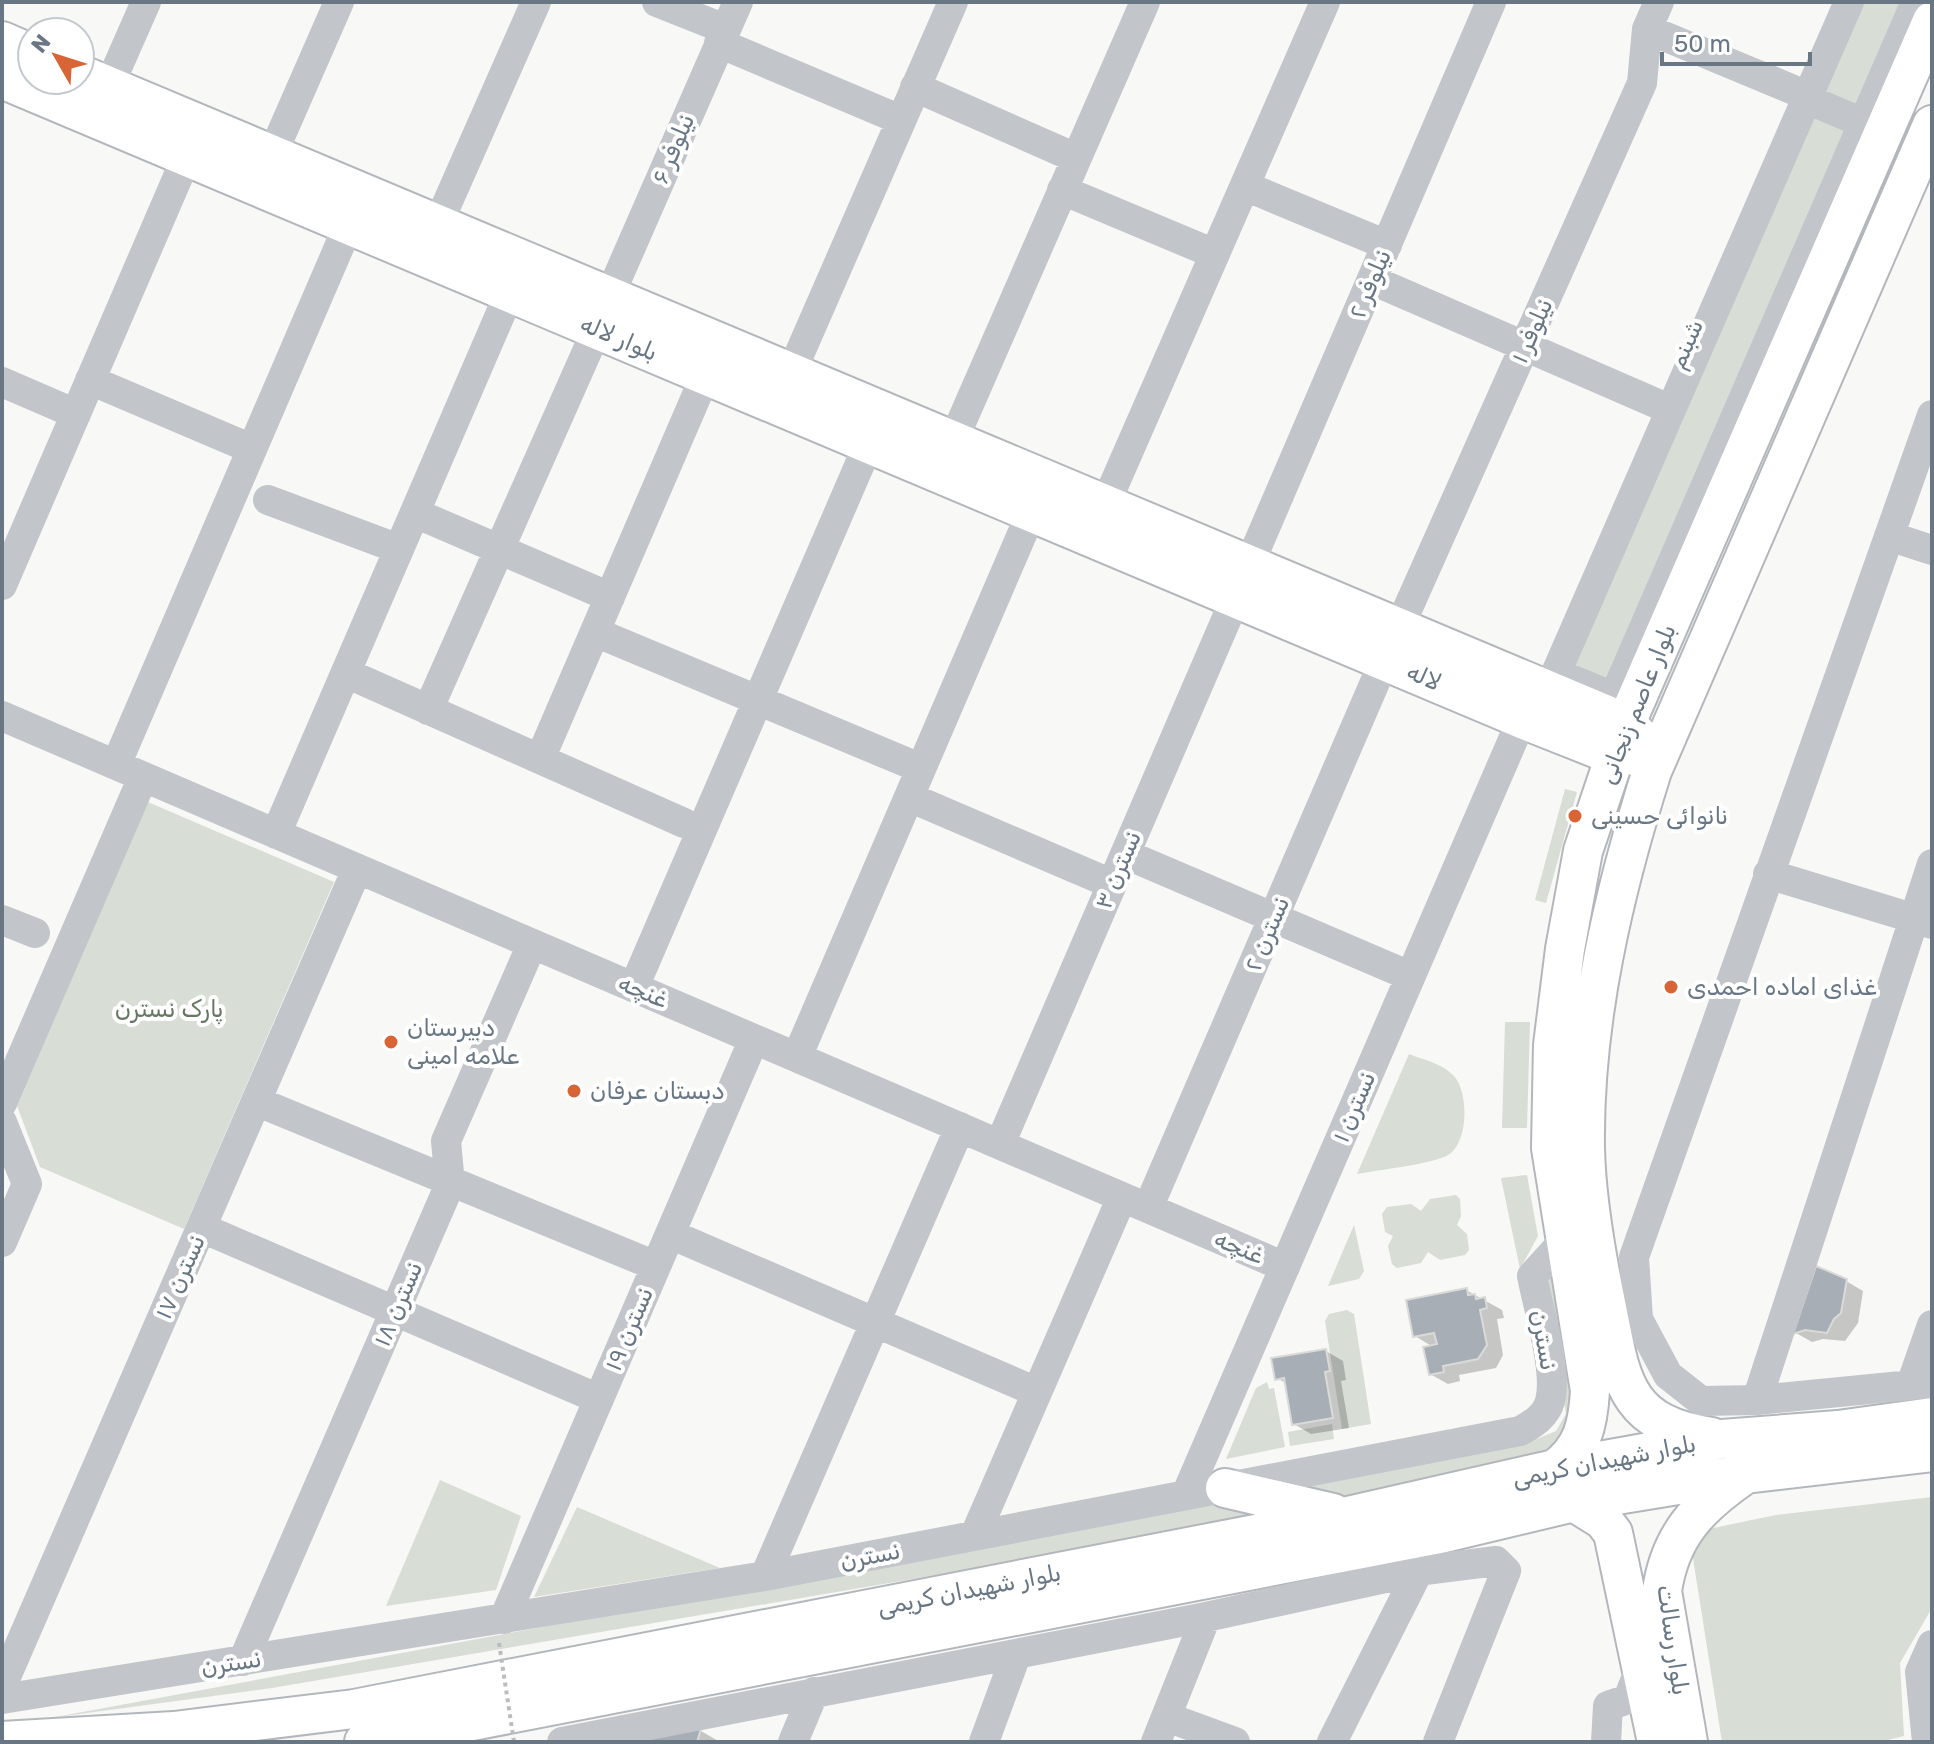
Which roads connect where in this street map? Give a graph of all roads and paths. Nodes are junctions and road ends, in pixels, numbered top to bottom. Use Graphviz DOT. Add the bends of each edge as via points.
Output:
graph roads {
  1 [pos="146,2"];
  2 [pos="339,2"];
  3 [pos="536,2"];
  4 [pos="657,2"];
  5 [pos="738,2"];
  6 [pos="953,2"];
  7 [pos="1145,2"];
  8 [pos="1325,2"];
  9 [pos="1491,2"];
  10 [pos="1836,2"];
  11 [pos="1849,2"];
  12 [pos="1916,2"];
  13 [pos="1653,15"];
  14 [pos="1932,21"];
  15 [pos="722,36"];
  16 [pos="96,77"];
  17 [pos="2,79"];
  18 [pos="96,81"];
  19 [pos="915,87"];
  20 [pos="1802,95"];
  21 [pos="901,120"];
  22 [pos="1863,123"];
  23 [pos="1932,125"];
  24 [pos="272,155"];
  25 [pos="187,156"];
  26 [pos="1076,158"];
  27 [pos="1245,186"];
  28 [pos="1062,190"];
  29 [pos="349,224"];
  30 [pos="438,224"];
  31 [pos="1387,245"];
  32 [pos="1215,254"];
  33 [pos="1372,280"];
  34 [pos="510,292"];
  35 [pos="603,313"];
  36 [pos="1525,346"];
  37 [pos="791,373"];
  38 [pos="706,374"];
  39 [pos="90,380"];
  40 [pos="2,382"];
  41 [pos="1660,405"];
  42 [pos="76,414"];
  43 [pos="1932,415"];
  44 [pos="953,441"];
  45 [pos="869,443"];
  46 [pos="252,449"];
  47 [pos="268,500"];
  48 [pos="1105,505"];
  49 [pos="1032,511"];
  50 [pos="415,513"];
  51 [pos="1889,536"];
  52 [pos="399,549"];
  53 [pos="499,550"];
  54 [pos="1932,550"];
  55 [pos="1242,581"];
  56 [pos="2,585"];
  57 [pos="610,597"];
  58 [pos="595,632"];
  59 [pos="1392,644"];
  60 [pos="346,673"];
  61 [pos="758,700"];
  62 [pos="1529,703"];
  63 [pos="428,710"];
  64 [pos="4,723"];
  65 [pos="1620,739"];
  66 [pos="1658,756"];
  67 [pos="540,759"];
  68 [pos="920,768"];
  69 [pos="129,771"];
  70 [pos="909,797"];
  71 [pos="684,823"];
  72 [pos="276,834"];
  73 [pos="1125,854"];
  74 [pos="1932,864"];
  75 [pos="357,869"];
  76 [pos="1768,874"];
  77 [pos="1112,884"];
  78 [pos="1274,918"];
  79 [pos="2,920"];
  80 [pos="1923,921"];
  81 [pos="35,933"];
  82 [pos="532,944"];
  83 [pos="1410,976"];
  84 [pos="634,987"];
  85 [pos="754,1039"];
  86 [pos="797,1057"];
  87 [pos="256,1101"];
  88 [pos="2,1103"];
  89 [pos="960,1127"];
  90 [pos="7,1134"];
  91 [pos="1000,1144"];
  92 [pos="450,1184"];
  93 [pos="1135,1202"];
  94 [pos="202,1228"];
  95 [pos="670,1234"];
  96 [pos="2,1242"];
  97 [pos="1563,1242"];
  98 [pos="656,1266"];
  99 [pos="1285,1267"];
  100 [pos="394,1311"];
  101 [pos="876,1323"];
  102 [pos="1932,1325"];
  103 [pos="1922,1384"];
  104 [pos="1037,1392"];
  105 [pos="599,1399"];
  106 [pos="1757,1400"];
  107 [pos="1932,1417"];
  108 [pos="1722,1439"];
  109 [pos="1932,1452"];
  110 [pos="1555,1469"];
  111 [pos="1745,1474"];
  112 [pos="1225,1488"];
  113 [pos="1186,1495"];
  114 [pos="1574,1502"];
  115 [pos="1348,1516"];
  116 [pos="1444,1533"];
  117 [pos="975,1535"];
  118 [pos="1417,1571"];
  119 [pos="765,1576"];
  120 [pos="1206,1617"];
  121 [pos="502,1631"];
  122 [pos="1932,1645"];
  123 [pos="1016,1655"];
  124 [pos="243,1661"];
  125 [pos="1643,1661"];
  126 [pos="2,1686"];
  127 [pos="814,1692"];
  128 [pos="2,1699"];
  129 [pos="1162,1730"];
  130 [pos="172,1737"];
  131 [pos="22,1740"];
  132 [pos="364,1742"];
  133 [pos="514,1742"];
  134 [pos="562,1742"];
  135 [pos="793,1742"];
  136 [pos="984,1742"];
  137 [pos="1235,1742"];
  138 [pos="1332,1742"];
  139 [pos="1438,1742"];
  140 [pos="1606,1742"];
  141 [pos="1657,1742"];
  142 [pos="1688,1742"];
  143 [pos="1927,1742"];
  1 -- 16 [label="street"];
  2 -- 24 [label="street"];
  3 -- 30 [label="street"];
  4 -- 15 [label="street"];
  5 -- 15 [label="street, نیلوفر ۶"];
  6 -- 19 [label="street"];
  7 -- 26 [label="street"];
  8 -- 27 [label="street"];
  9 -- 31 [label="street, نیلوفر ۲"];
  10 -- 20 [label="street, شبنم"];
  11 -- 20 [label="street"];
  12 -- 22 [label="street"];
  13 -- 20 [label="street"];
  13 -- 36 [label="street, نیلوفر ۱" via="1642,83"];
  14 -- 65 [label="main road, بلوار عاصم زنجانی"];
  15 -- 21 [label="street"];
  15 -- 35 [label="street, نیلوفر ۶"];
  17 -- 25 [label="main road, بلوار لاله"];
  18 -- 24 [label="main road, بلوار لاله"];
  19 -- 21 [label="street"];
  19 -- 26 [label="street"];
  20 -- 22 [label="street"];
  20 -- 22 [label="street" via="1556,673 1614,697"];
  20 -- 41 [label="street, شبنم"];
  21 -- 37 [label="street"];
  23 -- 66 [label="main road, بلوار عاصم زنجانی"];
  24 -- 30 [label="main road, بلوار لاله"];
  25 -- 29 [label="main road, بلوار لاله"];
  25 -- 39 [label="street"];
  26 -- 28 [label="street"];
  27 -- 31 [label="street"];
  27 -- 32 [label="street"];
  28 -- 32 [label="street"];
  28 -- 44 [label="street"];
  29 -- 34 [label="main road, بلوار لاله"];
  29 -- 46 [label="street"];
  30 -- 35 [label="main road, بلوار لاله"];
  31 -- 33 [label="street, نیلوفر ۲"];
  32 -- 48 [label="street"];
  33 -- 36 [label="street"];
  33 -- 55 [label="street, نیلوفر ۲"];
  34 -- 35 [label="main road, بلوار لاله"];
  34 -- 50 [label="street"];
  35 -- 37 [label="main road, بلوار لاله"];
  35 -- 38 [label="main road, بلوار لاله"];
  35 -- 53 [label="street, نیلوفر ۶"];
  36 -- 41 [label="street"];
  36 -- 59 [label="street, نیلوفر ۱"];
  37 -- 44 [label="main road, بلوار لاله"];
  38 -- 45 [label="main road, بلوار لاله"];
  38 -- 57 [label="street"];
  39 -- 42 [label="street"];
  39 -- 46 [label="street"];
  40 -- 42 [label="street"];
  41 -- 62 [label="street, شبنم"];
  42 -- 56 [label="street"];
  43 -- 51 [label="street"];
  44 -- 48 [label="main road, بلوار لاله"];
  45 -- 49 [label="main road, بلوار لاله"];
  45 -- 61 [label="street"];
  46 -- 69 [label="street"];
  47 -- 52 [label="street"];
  48 -- 55 [label="main road, بلوار لاله"];
  49 -- 55 [label="main road, بلوار لاله"];
  49 -- 68 [label="street"];
  50 -- 52 [label="street"];
  50 -- 53 [label="street"];
  51 -- 54 [label="street"];
  51 -- 76 [label="street"];
  52 -- 60 [label="street"];
  53 -- 57 [label="street"];
  53 -- 63 [label="street, نیلوفر ۶"];
  55 -- 59 [label="main road, لاله"];
  55 -- 73 [label="street, نسترن ۳"];
  57 -- 58 [label="street"];
  58 -- 61 [label="street"];
  58 -- 67 [label="street"];
  59 -- 62 [label="main road, لاله"];
  59 -- 78 [label="street, نسترن ۲"];
  60 -- 63 [label="street"];
  60 -- 72 [label="street"];
  61 -- 68 [label="street"];
  61 -- 84 [label="street"];
  62 -- 65 [label="main road, لاله"];
  62 -- 83 [label="street, نسترن ۱"];
  63 -- 67 [label="street"];
  64 -- 69 [label="street, غنچه"];
  65 -- 66 [label="main road"];
  65 -- 97 [label="main road, بلوار عاصم زنجانی" via="1583,851 1553,1045 1551,1148"];
  66 -- 108 [label="main road, بلوار عاصم زنجانی" via="1623,861 1591,1045 1585,1148 1593,1240 1623,1384 1635,1402 1661,1421"];
  67 -- 71 [label="street"];
  68 -- 70 [label="street"];
  69 -- 72 [label="street, غنچه"];
  69 -- 88 [label="street"];
  70 -- 77 [label="street"];
  70 -- 86 [label="street"];
  72 -- 75 [label="street, غنچه"];
  73 -- 77 [label="street, نسترن ۳"];
  73 -- 78 [label="street"];
  74 -- 80 [label="street"];
  75 -- 82 [label="street, غنچه"];
  75 -- 87 [label="street, نسترن ۱۷"];
  76 -- 80 [label="street"];
  76 -- 106 [label="street" via="1634,1257 1638,1319 1668,1375 1701,1401"];
  77 -- 91 [label="street, نسترن ۳"];
  78 -- 83 [label="street"];
  78 -- 93 [label="street, نسترن ۲"];
  79 -- 81 [label="street"];
  80 -- 106 [label="street"];
  82 -- 84 [label="street, غنچه"];
  82 -- 92 [label="street, نسترن ۱۸" via="446,1141"];
  83 -- 99 [label="street, نسترن ۱"];
  84 -- 85 [label="street, غنچه"];
  85 -- 86 [label="street, غنچه"];
  85 -- 95 [label="street, نسترن ۱۹"];
  86 -- 89 [label="street, غنچه"];
  87 -- 92 [label="street"];
  87 -- 94 [label="street, نسترن ۱۷"];
  89 -- 91 [label="street, غنچه"];
  89 -- 101 [label="street"];
  90 -- 96 [label="street" via="27,1184"];
  91 -- 93 [label="street, غنچه"];
  92 -- 98 [label="street"];
  92 -- 100 [label="street, نسترن ۱۸"];
  93 -- 99 [label="street, غنچه"];
  93 -- 104 [label="street, نسترن ۲"];
  94 -- 100 [label="street"];
  94 -- 126 [label="street, نسترن ۱۷"];
  95 -- 98 [label="street, نسترن ۱۹"];
  95 -- 101 [label="street"];
  97 -- 110 [label="main road, بلوار عاصم زنجانی" via="1590,1391 1589,1420 1571,1457"];
  97 -- 112 [label="street, نسترن" via="1532,1276 1552,1381 1550,1403 1539,1421 1520,1431"];
  98 -- 105 [label="street, نسترن ۱۹"];
  99 -- 113 [label="street, نسترن ۱"];
  100 -- 105 [label="street"];
  100 -- 124 [label="street, نسترن ۱۸"];
  101 -- 104 [label="street"];
  101 -- 119 [label="street"];
  102 -- 103 [label="street"];
  103 -- 106 [label="street"];
  104 -- 117 [label="street, نسترن ۲"];
  105 -- 121 [label="street, نسترن ۱۹"];
  107 -- 108 [label="main road, بلوار شهیدان کریمی"];
  108 -- 110 [label="main road, بلوار شهیدان کریمی"];
  109 -- 111 [label="main road, بلوار شهیدان کریمی"];
  110 -- 115 [label="main road, بلوار شهیدان کریمی"];
  111 -- 114 [label="main road, بلوار شهیدان کریمی"];
  111 -- 142 [label="main road, بلوار رسالت" via="1699,1512 1670,1550 1665,1568 1662,1591"];
  112 -- 113 [label="street, نسترن"];
  112 -- 115 [label="main road"];
  113 -- 117 [label="street, نسترن"];
  114 -- 116 [label="main road, بلوار شهیدان کریمی"];
  114 -- 125 [label="main road, بلوار رسالت" via="1613,1533"];
  115 -- 130 [label="main road, بلوار شهیدان کریمی" via="354,1709"];
  116 -- 118 [label="street"];
  116 -- 132 [label="main road, بلوار شهیدان کریمی"];
  117 -- 119 [label="street, نسترن"];
  118 -- 120 [label="street"];
  118 -- 138 [label="street"];
  118 -- 139 [label="street" via="1496,1561 1506,1571"];
  119 -- 121 [label="street, نسترن"];
  120 -- 123 [label="street"];
  120 -- 129 [label="street"];
  121 -- 124 [label="street, نسترن"];
  121 -- 133 [label="path, bridge"];
  122 -- 143 [label="street" via="1920,1672"];
  123 -- 127 [label="street"];
  123 -- 136 [label="street"];
  124 -- 128 [label="street, نسترن"];
  125 -- 140 [label="street" via="1628,1699 1608,1706"];
  125 -- 141 [label="main road, بلوار رسالت"];
  127 -- 134 [label="street"];
  127 -- 135 [label="street"];
  129 -- 137 [label="street"];
  130 -- 131 [label="main road, بلوار شهیدان کریمی"];
}
